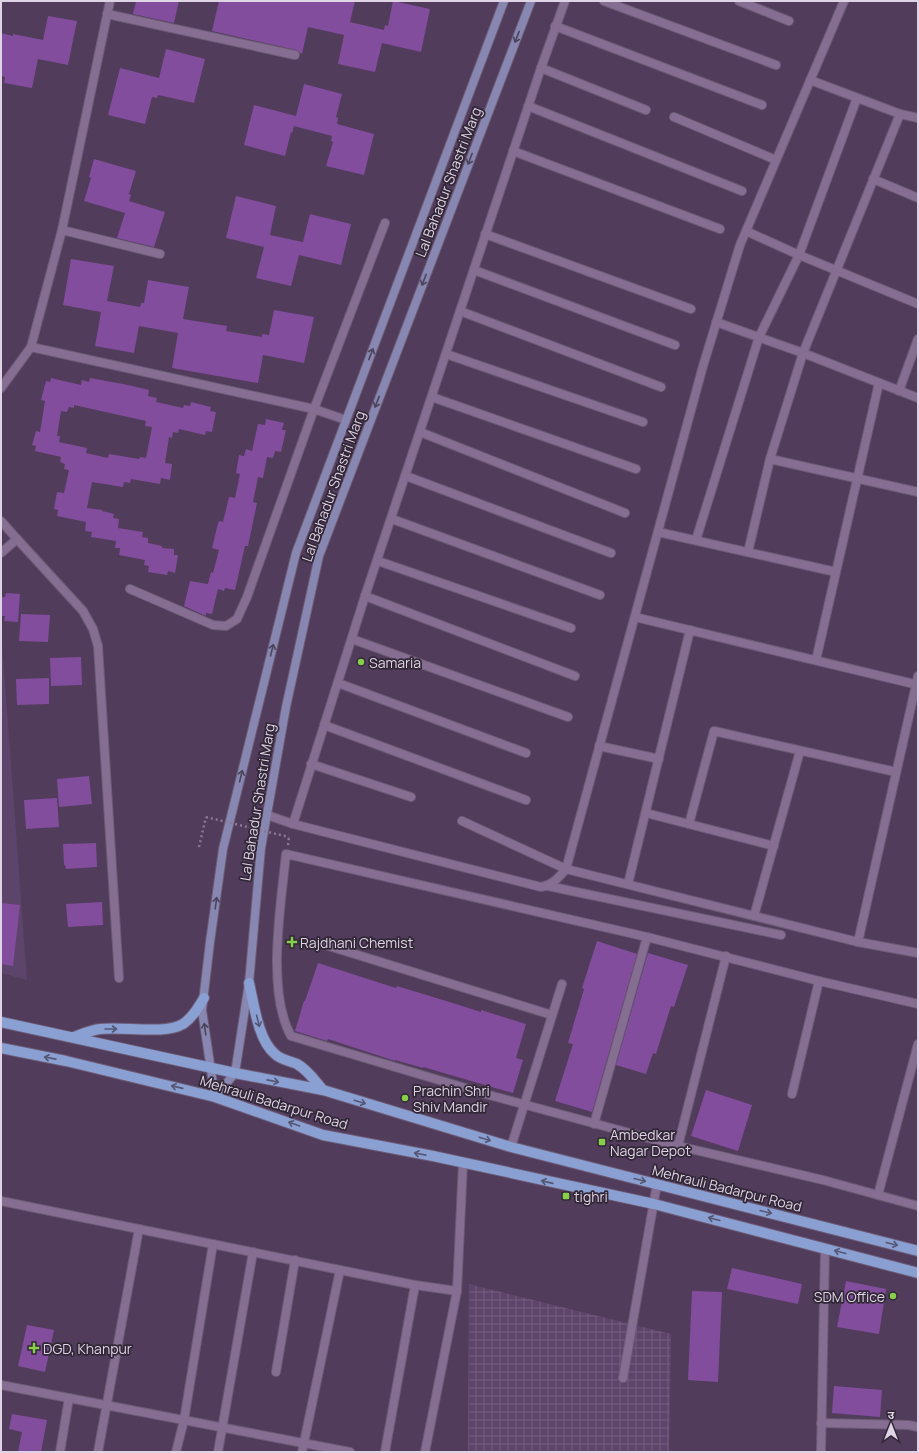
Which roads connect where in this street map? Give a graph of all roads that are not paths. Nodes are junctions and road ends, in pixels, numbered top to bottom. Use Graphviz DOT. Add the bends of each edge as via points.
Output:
graph roads {
  1 [pos="110,1"];
  2 [pos="504,1"];
  3 [pos="531,1"];
  4 [pos="565,1"];
  5 [pos="604,1"];
  6 [pos="739,1"];
  7 [pos="844,1"];
  8 [pos="107,14"];
  9 [pos="789,21"];
  10 [pos="555,26"];
  11 [pos="295,55"];
  12 [pos="776,65"];
  13 [pos="541,68"];
  14 [pos="810,80"];
  15 [pos="857,98"];
  16 [pos="762,105"];
  17 [pos="528,106"];
  18 [pos="646,110"];
  19 [pos="900,114"];
  20 [pos="674,117"];
  21 [pos="918,118"];
  22 [pos="513,151"];
  23 [pos="776,160"];
  24 [pos="873,179"];
  25 [pos="742,191"];
  26 [pos="918,198"];
  27 [pos="385,223"];
  28 [pos="720,229"];
  29 [pos="62,230"];
  30 [pos="746,231"];
  31 [pos="485,234"];
  32 [pos="160,254"];
  33 [pos="800,255"];
  34 [pos="474,270"];
  35 [pos="836,270"];
  36 [pos="918,304"];
  37 [pos="691,309"];
  38 [pos="460,311"];
  39 [pos="716,322"];
  40 [pos="759,337"];
  41 [pos="918,339"];
  42 [pos="675,345"];
  43 [pos="31,347"];
  44 [pos="802,352"];
  45 [pos="446,354"];
  46 [pos="879,383"];
  47 [pos="662,387"];
  48 [pos="1,388"];
  49 [pos="899,391"];
  50 [pos="432,397"];
  51 [pos="918,398"];
  52 [pos="314,409"];
  53 [pos="346,420"];
  54 [pos="643,422"];
  55 [pos="420,432"];
  56 [pos="770,459"];
  57 [pos="636,469"];
  58 [pos="406,476"];
  59 [pos="857,478"];
  60 [pos="918,492"];
  61 [pos="625,513"];
  62 [pos="392,519"];
  63 [pos="1,521"];
  64 [pos="658,532"];
  65 [pos="17,539"];
  66 [pos="696,540"];
  67 [pos="748,552"];
  68 [pos="1,553"];
  69 [pos="611,553"];
  70 [pos="378,561"];
  71 [pos="836,572"];
  72 [pos="130,589"];
  73 [pos="600,595"];
  74 [pos="365,596"];
  75 [pos="635,617"];
  76 [pos="571,628"];
  77 [pos="690,630"];
  78 [pos="352,638"];
  79 [pos="816,660"];
  80 [pos="575,676"];
  81 [pos="917,682"];
  82 [pos="338,683"];
  83 [pos="568,717"];
  84 [pos="324,724"];
  85 [pos="599,746"];
  86 [pos="800,751"];
  87 [pos="526,753"];
  88 [pos="659,759"];
  89 [pos="311,764"];
  90 [pos="896,772"];
  91 [pos="412,796"];
  92 [pos="526,800"];
  93 [pos="646,814"];
  94 [pos="267,815"];
  95 [pos="462,821"];
  96 [pos="293,824"];
  97 [pos="689,824"];
  98 [pos="774,846"];
  99 [pos="566,868"];
  100 [pos="628,884"];
  101 [pos="548,886"];
  102 [pos="754,916"];
  103 [pos="781,935"];
  104 [pos="647,937"];
  105 [pos="858,942"];
  106 [pos="319,943"];
  107 [pos="918,953"];
  108 [pos="726,956"];
  109 [pos="119,978"];
  110 [pos="819,981"];
  111 [pos="249,983"];
  112 [pos="562,984"];
  113 [pos="204,998"];
  114 [pos="918,1004"];
  115 [pos="552,1015"];
  116 [pos="1,1022"];
  117 [pos="74,1037"];
  118 [pos="918,1044"];
  119 [pos="1,1048"];
  120 [pos="211,1068"];
  121 [pos="235,1073"];
  122 [pos="323,1090"];
  123 [pos="792,1094"];
  124 [pos="215,1096"];
  125 [pos="524,1105"];
  126 [pos="594,1124"];
  127 [pos="678,1146"];
  128 [pos="511,1147"];
  129 [pos="463,1163"];
  130 [pos="657,1184"];
  131 [pos="878,1195"];
  132 [pos="1,1201"];
  133 [pos="654,1204"];
  134 [pos="918,1206"];
  135 [pos="139,1229"];
  136 [pos="213,1244"];
  137 [pos="825,1248"];
  138 [pos="918,1250"];
  139 [pos="254,1252"];
  140 [pos="295,1260"];
  141 [pos="340,1270"];
  142 [pos="918,1273"];
  143 [pos="415,1285"];
  144 [pos="457,1291"];
  145 [pos="276,1372"];
  146 [pos="623,1378"];
  147 [pos="1,1385"];
  148 [pos="69,1398"];
  149 [pos="106,1405"];
  150 [pos="184,1420"];
  151 [pos="821,1423"];
  152 [pos="918,1427"];
  153 [pos="223,1428"];
  154 [pos="304,1443"];
  155 [pos="60,1452"];
  156 [pos="98,1452"];
  157 [pos="176,1452"];
  158 [pos="218,1452"];
  159 [pos="302,1452"];
  160 [pos="350,1452"];
  161 [pos="385,1452"];
  162 [pos="426,1452"];
  163 [pos="821,1452"];
  1 -- 8 [label="street"];
  53 -- 2 [label="main road, Lal Bahadur Shastri Marg, one-way"];
  3 -- 94 [label="main road, Lal Bahadur Shastri Marg, one-way" via="319,556 286,707"];
  4 -- 10 [label="street"];
  5 -- 12 [label="street"];
  6 -- 9 [label="street"];
  7 -- 14 [label="street"];
  8 -- 11 [label="street"];
  8 -- 29 [label="street"];
  10 -- 13 [label="street"];
  10 -- 16 [label="street"];
  13 -- 17 [label="street"];
  13 -- 18 [label="street"];
  14 -- 15 [label="street"];
  14 -- 23 [label="street"];
  15 -- 19 [label="street"];
  15 -- 33 [label="street"];
  17 -- 22 [label="street"];
  17 -- 25 [label="street"];
  19 -- 21 [label="street"];
  19 -- 24 [label="street"];
  20 -- 23 [label="street"];
  22 -- 28 [label="street"];
  22 -- 31 [label="street"];
  23 -- 30 [label="street"];
  24 -- 26 [label="street"];
  24 -- 35 [label="street"];
  27 -- 52 [label="street"];
  29 -- 32 [label="street"];
  29 -- 43 [label="street"];
  30 -- 33 [label="street"];
  30 -- 39 [label="street"];
  31 -- 34 [label="street"];
  31 -- 37 [label="street"];
  33 -- 35 [label="street"];
  33 -- 40 [label="street"];
  34 -- 38 [label="street"];
  34 -- 42 [label="street"];
  35 -- 36 [label="street"];
  35 -- 44 [label="street"];
  38 -- 45 [label="street"];
  38 -- 47 [label="street"];
  39 -- 40 [label="street"];
  39 -- 64 [label="street"];
  40 -- 44 [label="street"];
  40 -- 66 [label="street"];
  41 -- 49 [label="street"];
  43 -- 48 [label="street"];
  43 -- 52 [label="street"];
  44 -- 46 [label="street"];
  44 -- 56 [label="street"];
  45 -- 50 [label="street"];
  45 -- 54 [label="street"];
  46 -- 49 [label="street"];
  46 -- 59 [label="street"];
  49 -- 51 [label="street"];
  50 -- 55 [label="street"];
  50 -- 57 [label="street"];
  52 -- 53 [label="street"];
  52 -- 72 [label="street" via="237,619 226,626 213,625"];
  113 -- 53 [label="main road, Lal Bahadur Shastri Marg, one-way" via="223,849 296,553"];
  55 -- 58 [label="street"];
  55 -- 61 [label="street"];
  56 -- 59 [label="street"];
  56 -- 67 [label="street"];
  58 -- 62 [label="street"];
  58 -- 69 [label="street"];
  59 -- 60 [label="street"];
  59 -- 71 [label="street"];
  62 -- 70 [label="street"];
  62 -- 73 [label="street"];
  63 -- 65 [label="street"];
  64 -- 66 [label="street"];
  64 -- 75 [label="street"];
  65 -- 68 [label="street"];
  65 -- 109 [label="street" via="83,611 93,629 98,646"];
  66 -- 67 [label="street"];
  67 -- 71 [label="street"];
  70 -- 74 [label="street"];
  70 -- 76 [label="street"];
  71 -- 79 [label="street"];
  74 -- 78 [label="street"];
  74 -- 80 [label="street"];
  75 -- 77 [label="street"];
  75 -- 85 [label="street"];
  77 -- 79 [label="street"];
  77 -- 88 [label="street"];
  78 -- 82 [label="street"];
  78 -- 83 [label="street"];
  79 -- 81 [label="street"];
  81 -- 90 [label="street"];
  82 -- 84 [label="street"];
  82 -- 87 [label="street"];
  84 -- 89 [label="street"];
  84 -- 92 [label="street"];
  85 -- 88 [label="street"];
  85 -- 99 [label="street"];
  86 -- 90 [label="street"];
  86 -- 97 [label="street" via="714,731"];
  86 -- 98 [label="street"];
  88 -- 93 [label="street"];
  89 -- 91 [label="street"];
  89 -- 96 [label="street"];
  90 -- 105 [label="street"];
  93 -- 97 [label="street"];
  93 -- 100 [label="street"];
  94 -- 96 [label="street"];
  94 -- 111 [label="main road, Lal Bahadur Shastri Marg" via="261,848"];
  95 -- 99 [label="street"];
  96 -- 101 [label="street" via="542,887"];
  97 -- 98 [label="street"];
  98 -- 102 [label="street"];
  99 -- 100 [label="street"];
  99 -- 101 [label="street"];
  100 -- 102 [label="street"];
  101 -- 103 [label="street"];
  102 -- 105 [label="street"];
  104 -- 108 [label="street"];
  104 -- 125 [label="street" via="286,854 277,978 283,1020 291,1036"];
  104 -- 126 [label="street"];
  105 -- 107 [label="street"];
  106 -- 115 [label="street"];
  108 -- 110 [label="street"];
  108 -- 127 [label="street"];
  110 -- 114 [label="street"];
  110 -- 123 [label="street"];
  111 -- 121 [label="main road, Lal Bahadur Shastri Marg"];
  111 -- 122 [label="main road, one-way" via="262,1036 268,1046 274,1054 306,1070"];
  112 -- 115 [label="street"];
  117 -- 113 [label="main road, one-way" via="100,1029 176,1027 192,1016"];
  120 -- 113 [label="main road, Lal Bahadur Shastri Marg, one-way" via="202,1010"];
  115 -- 125 [label="street"];
  116 -- 117 [label="main road, Mehrauli Badarpur Road"];
  117 -- 120 [label="main road, Mehrauli Badarpur Road"];
  118 -- 131 [label="street"];
  124 -- 119 [label="main road, Mehrauli Badarpur Road, one-way"];
  120 -- 121 [label="main road, Mehrauli Badarpur Road"];
  120 -- 124 [label="main road, Lal Bahadur Shastri Marg"];
  121 -- 122 [label="main road, Mehrauli Badarpur Road, one-way"];
  121 -- 124 [label="main road"];
  122 -- 128 [label="main road, Mehrauli Badarpur Road, one-way"];
  129 -- 124 [label="main road, Mehrauli Badarpur Road, one-way" via="323,1135"];
  125 -- 126 [label="street"];
  125 -- 128 [label="street"];
  126 -- 127 [label="street"];
  127 -- 131 [label="street"];
  128 -- 130 [label="main road, Mehrauli Badarpur Road, one-way"];
  133 -- 129 [label="main road, Mehrauli Badarpur Road, one-way"];
  129 -- 144 [label="street"];
  130 -- 133 [label="street"];
  130 -- 138 [label="main road, Mehrauli Badarpur Road, one-way"];
  131 -- 134 [label="street"];
  132 -- 135 [label="street"];
  137 -- 133 [label="main road, one-way"];
  133 -- 146 [label="street"];
  135 -- 136 [label="street"];
  135 -- 149 [label="street"];
  136 -- 139 [label="street"];
  136 -- 150 [label="street"];
  142 -- 137 [label="main road, one-way"];
  137 -- 151 [label="street"];
  139 -- 140 [label="street"];
  139 -- 153 [label="street"];
  140 -- 141 [label="street"];
  140 -- 145 [label="street"];
  141 -- 143 [label="street"];
  141 -- 154 [label="street"];
  143 -- 144 [label="street"];
  143 -- 161 [label="street"];
  144 -- 162 [label="street"];
  147 -- 148 [label="street"];
  148 -- 149 [label="street"];
  148 -- 155 [label="street"];
  149 -- 150 [label="street"];
  149 -- 156 [label="street"];
  150 -- 153 [label="street"];
  150 -- 157 [label="street"];
  151 -- 152 [label="street"];
  151 -- 163 [label="street"];
  153 -- 154 [label="street"];
  153 -- 158 [label="street"];
  154 -- 159 [label="street"];
  154 -- 160 [label="street"];
}
